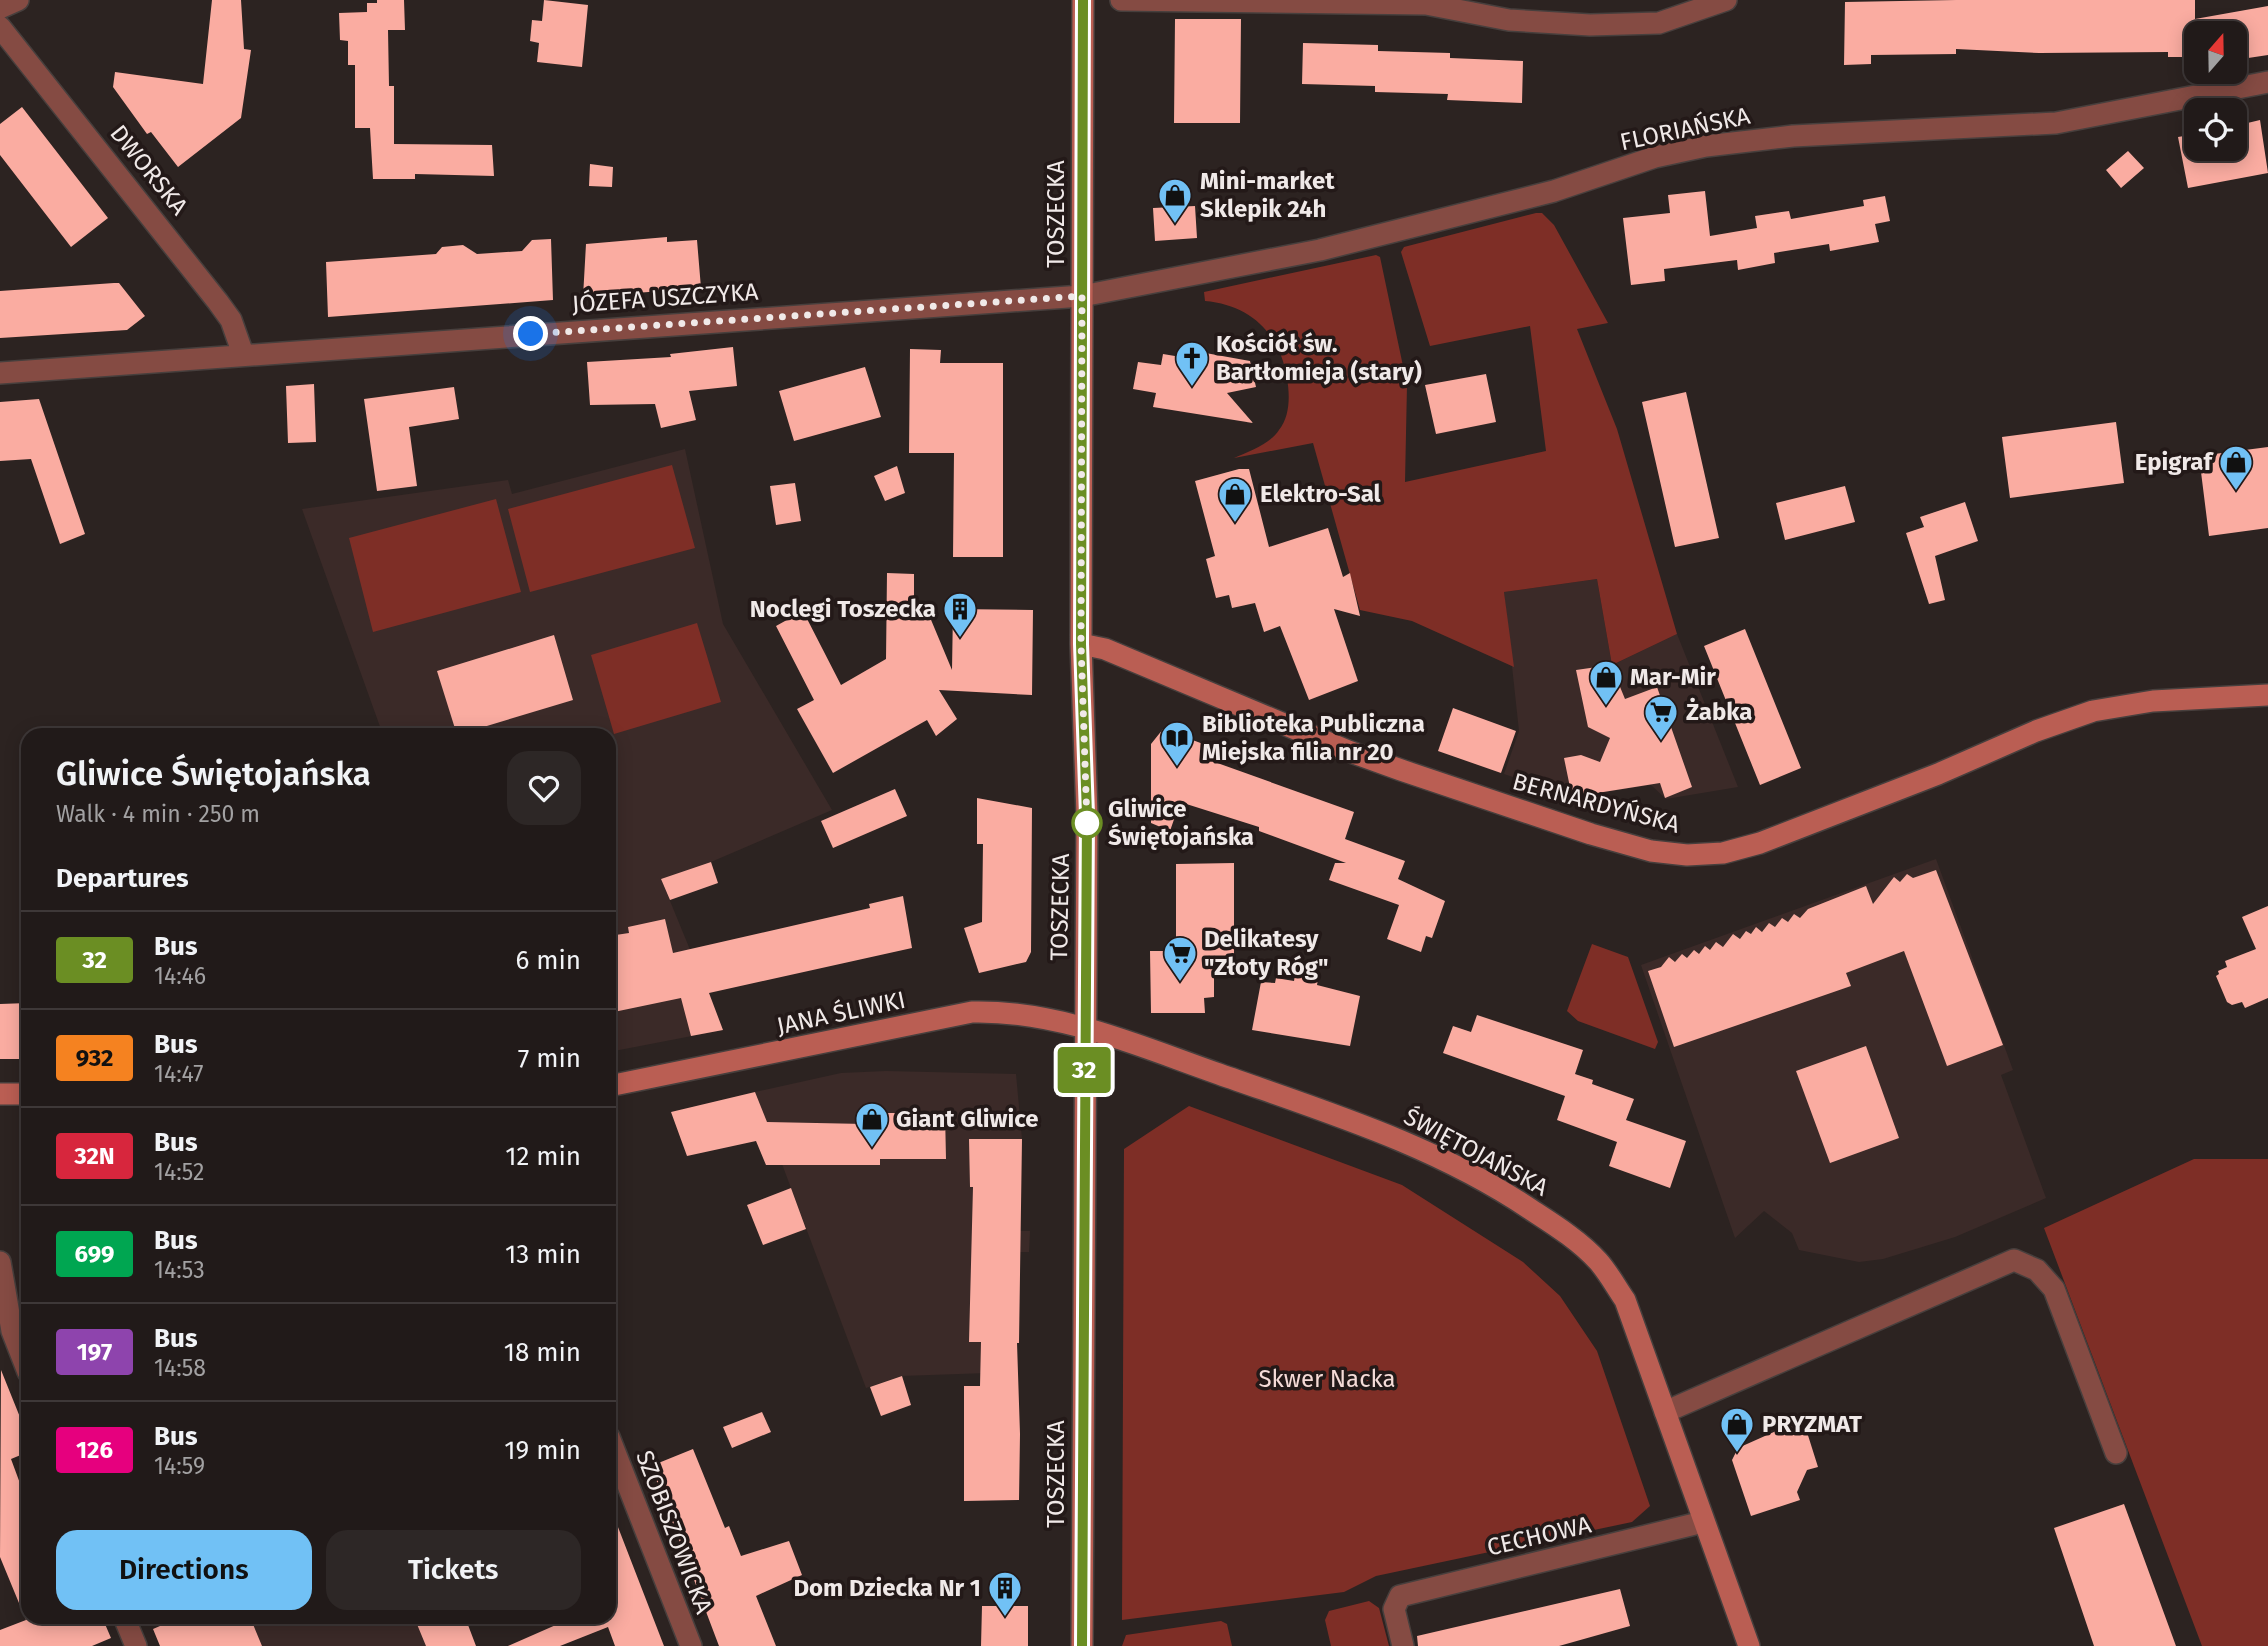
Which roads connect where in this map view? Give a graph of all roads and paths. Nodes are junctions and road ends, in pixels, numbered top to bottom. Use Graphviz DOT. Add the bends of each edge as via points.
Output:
graph roads {
  1 [pos="18,0"];
  2 [pos="1083,0"];
  3 [pos="1121,0"];
  4 [pos="1726,0"];
  5 [pos="1426,2"];
  6 [pos="0,8"];
  7 [pos="0,27"];
  8 [pos="2268,82"];
  9 [pos="1082,296"];
  10 [pos="243,354"];
  11 [pos="0,373"];
  12 [pos="1081,644"];
  13 [pos="2268,695"];
  14 [pos="1084,1027"];
  15 [pos="616,1085"];
  16 [pos="0,1094"];
  17 [pos="21,1094"];
  18 [pos="0,1262"];
  19 [pos="21,1354"];
  20 [pos="1665,1412"];
  21 [pos="2116,1453"];
  22 [pos="616,1455"];
  23 [pos="1703,1522"];
  24 [pos="127,1624"];
  25 [pos="136,1646"];
  26 [pos="691,1646"];
  27 [pos="1082,1646"];
  28 [pos="1403,1646"];
  29 [pos="1749,1646"];
  1 -- 6 [label="street"];
  2 -- 9 [label="street, TOSZECKA"];
  3 -- 5 [label="street"];
  4 -- 5 [label="street" via="1659,23 1590,24 1509,20"];
  7 -- 10 [label="street, DWORSKA" via="232,320"];
  8 -- 9 [label="street, FLORIAŃSKA" via="2056,123 1793,136 1706,146 1655,157 1554,191 1333,247"];
  9 -- 10 [label="street, JÓZEFA USZCZYKA"];
  9 -- 12 [label="street, TOSZECKA"];
  10 -- 11 [label="street, JÓZEFA USZCZYKA"];
  12 -- 13 [label="street, BERNARDYŃSKA" via="1105,649 1348,751 1508,808 1645,849 1687,855 1723,853 1760,843 2093,711 2153,701"];
  12 -- 14 [label="street, TOSZECKA" via="1087,815"];
  14 -- 15 [label="street, JANA ŚLIWKI" via="1002,1012 972,1012"];
  14 -- 20 [label="street, ŚWIĘTOJAŃSKA" via="1383,1132 1499,1188 1555,1225 1598,1260 1625,1300"];
  14 -- 27 [label="street, TOSZECKA"];
  16 -- 17 [label="street"];
  18 -- 19 [label="street" via="12,1331"];
  20 -- 21 [label="street" via="2014,1260 2037,1270 2054,1289"];
  20 -- 23 [label="street, ŚWIĘTOJAŃSKA"];
  22 -- 26 [label="street, SZOBISZOWICKA"];
  23 -- 28 [label="street, CECHOWA" via="1400,1596 1394,1609"];
  23 -- 29 [label="street, ŚWIĘTOJAŃSKA"];
  24 -- 25 [label="street"];
}
